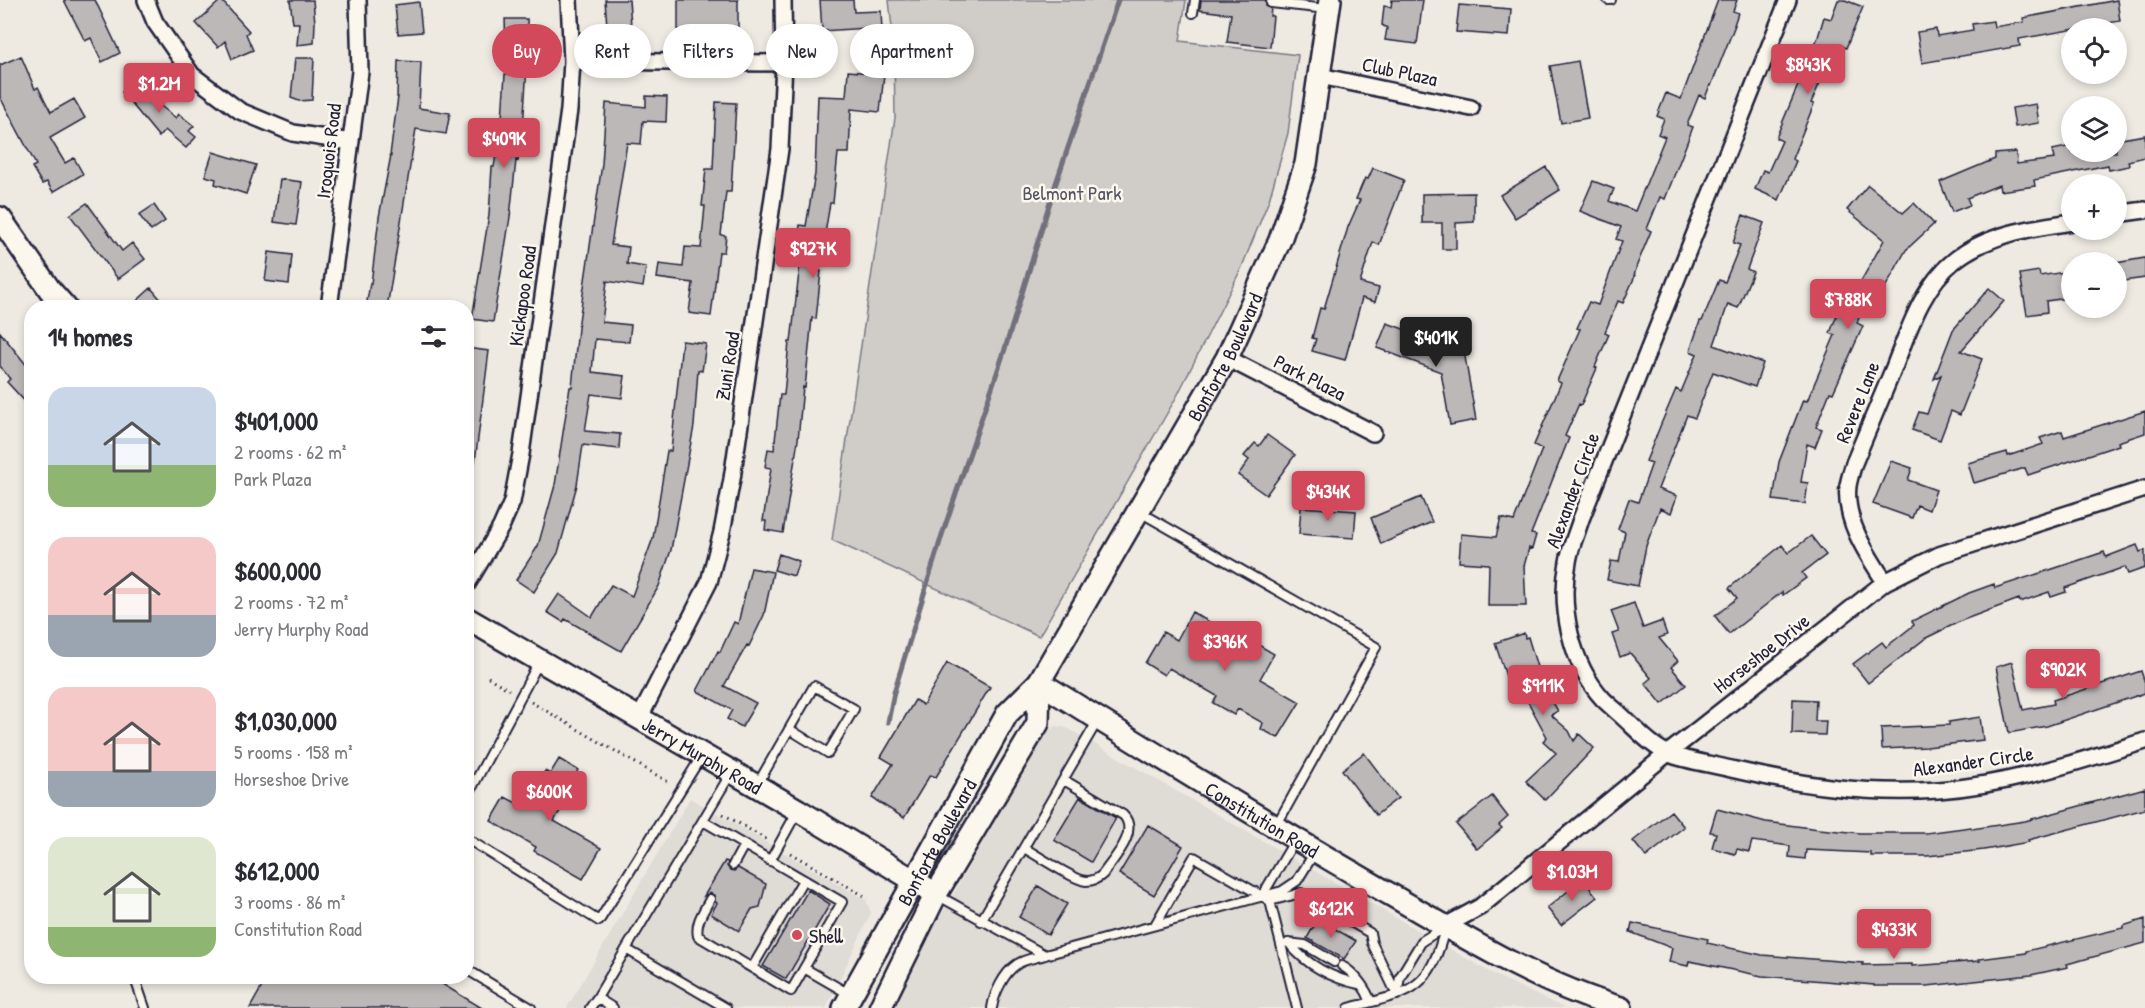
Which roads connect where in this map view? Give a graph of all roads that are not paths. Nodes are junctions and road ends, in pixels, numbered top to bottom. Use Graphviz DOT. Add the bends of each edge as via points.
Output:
graph roads {
  1 [pos="146,0"];
  2 [pos="358,0"];
  3 [pos="569,0"];
  4 [pos="783,0"];
  5 [pos="1195,0"];
  6 [pos="1788,0"];
  7 [pos="1271,3"];
  8 [pos="1329,4"];
  9 [pos="1193,13"];
  10 [pos="783,24"];
  11 [pos="572,61"];
  12 [pos="766,63"];
  13 [pos="1320,76"];
  14 [pos="783,78"];
  15 [pos="1471,108"];
  16 [pos="351,142"];
  17 [pos="2145,210"];
  18 [pos="2127,212"];
  19 [pos="0,218"];
  20 [pos="2061,224"];
  21 [pos="59,300"];
  22 [pos="330,300"];
  23 [pos="1227,358"];
  24 [pos="1373,433"];
  25 [pos="2145,489"];
  26 [pos="1138,510"];
  27 [pos="474,573"];
  28 [pos="1885,582"];
  29 [pos="474,623"];
  30 [pos="540,661"];
  31 [pos="1039,682"];
  32 [pos="639,719"];
  33 [pos="1099,719"];
  34 [pos="789,729"];
  35 [pos="2145,741"];
  36 [pos="1668,753"];
  37 [pos="702,755"];
  38 [pos="732,772"];
  39 [pos="1064,780"];
  40 [pos="474,784"];
  41 [pos="756,786"];
  42 [pos="798,810"];
  43 [pos="703,821"];
  44 [pos="1275,827"];
  45 [pos="1295,840"];
  46 [pos="474,843"];
  47 [pos="744,845"];
  48 [pos="1024,848"];
  49 [pos="1315,852"];
  50 [pos="770,861"];
  51 [pos="733,865"];
  52 [pos="803,879"];
  53 [pos="915,882"];
  54 [pos="936,894"];
  55 [pos="1262,896"];
  56 [pos="711,899"];
  57 [pos="1270,901"];
  58 [pos="981,921"];
  59 [pos="1155,925"];
  60 [pos="1445,926"];
  61 [pos="1279,938"];
  62 [pos="1289,943"];
  63 [pos="626,949"];
  64 [pos="1045,955"];
  65 [pos="752,968"];
  66 [pos="804,968"];
  67 [pos="474,974"];
  68 [pos="137,984"];
  69 [pos="1359,984"];
  70 [pos="1397,995"];
  71 [pos="597,999"];
  72 [pos="848,1002"];
  73 [pos="1371,1002"];
  74 [pos="1589,1005"];
  75 [pos="145,1008"];
  76 [pos="531,1008"];
  77 [pos="591,1008"];
  78 [pos="613,1008"];
  79 [pos="726,1008"];
  80 [pos="880,1008"];
  81 [pos="992,1008"];
  82 [pos="1297,1008"];
  83 [pos="1349,1008"];
  84 [pos="1621,1008"];
  1 -- 16 [label="street" via="155,22 192,75 240,111 293,133"];
  2 -- 16 [label="street, Iroquois Road" via="360,72"];
  3 -- 11 [label="street, Kickapoo Road"];
  4 -- 10 [label="street, Zuni Road"];
  5 -- 9 [label="lane"];
  6 -- 36 [label="street, Alexander Circle" via="1568,561 1566,613 1575,650 1585,670 1602,698"];
  7 -- 8 [label="lane"];
  8 -- 13 [label="main road, Bonforte Boulevard"];
  11 -- 12 [label="street"];
  11 -- 27 [label="street, Kickapoo Road" via="562,164 512,502"];
  13 -- 15 [label="street, Club Plaza"];
  13 -- 23 [label="main road, Bonforte Boulevard" via="1306,164 1280,240"];
  14 -- 32 [label="street, Zuni Road" via="780,148 722,532 709,582"];
  16 -- 22 [label="street, Iroquois Road"];
  17 -- 18 [label="street"];
  19 -- 21 [label="main road"];
  20 -- 28 [label="street, Revere Lane" via="1996,238 1955,260 1940,275 1916,314 1848,486 1849,506 1863,548"];
  23 -- 24 [label="street, Park Plaza"];
  23 -- 26 [label="main road, Bonforte Boulevard"];
  25 -- 28 [label="street, Horseshoe Drive" via="1939,555"];
  26 -- 31 [label="main road, Bonforte Boulevard"];
  26 -- 44 [label="lane" via="1376,647"];
  28 -- 36 [label="street, Horseshoe Drive"];
  29 -- 30 [label="main road, Jerry Murphy Road"];
  30 -- 32 [label="main road, Jerry Murphy Road"];
  30 -- 40 [label="lane"];
  31 -- 33 [label="main road, Constitution Road"];
  31 -- 53 [label="main road, Bonforte Boulevard" via="1007,714"];
  31 -- 54 [label="main road, Bonforte Boulevard" via="1038,723"];
  32 -- 37 [label="main road, Jerry Murphy Road"];
  33 -- 39 [label="lane"];
  33 -- 44 [label="main road, Constitution Road"];
  34 -- 34 [label="lane" via="814,686 854,709 828,753"];
  34 -- 41 [label="lane"];
  35 -- 36 [label="street, Alexander Circle" via="1999,783 1880,792 1770,778"];
  36 -- 60 [label="street, Horseshoe Drive" via="1480,907"];
  37 -- 38 [label="main road, Jerry Murphy Road"];
  37 -- 46 [label="lane" via="599,921"];
  38 -- 41 [label="main road, Jerry Murphy Road"];
  38 -- 43 [label="lane"];
  39 -- 48 [label="lane"];
  39 -- 48 [label="lane" via="1123,815 1129,824 1128,836 1103,874 1087,881"];
  41 -- 42 [label="main road, Jerry Murphy Road"];
  42 -- 50 [label="lane"];
  42 -- 53 [label="main road, Jerry Murphy Road"];
  43 -- 47 [label="lane"];
  43 -- 63 [label="lane"];
  44 -- 45 [label="main road, Constitution Road"];
  45 -- 49 [label="main road, Constitution Road"];
  45 -- 55 [label="lane"];
  47 -- 50 [label="lane"];
  47 -- 51 [label="lane"];
  48 -- 58 [label="lane"];
  49 -- 55 [label="lane" via="1297,881 1282,891"];
  49 -- 60 [label="main road, Constitution Road"];
  50 -- 52 [label="lane"];
  52 -- 65 [label="lane"];
  52 -- 66 [label="lane" via="842,902"];
  53 -- 54 [label="main road, Jerry Murphy Road"];
  53 -- 72 [label="main road, Bonforte Boulevard"];
  54 -- 58 [label="lane"];
  54 -- 80 [label="main road, Bonforte Boulevard"];
  55 -- 57 [label="lane"];
  55 -- 59 [label="lane"];
  55 -- 59 [label="lane" via="1194,857"];
  56 -- 65 [label="lane" via="696,928 698,936"];
  57 -- 61 [label="lane"];
  57 -- 70 [label="lane" via="1301,893 1370,933"];
  58 -- 64 [label="lane"];
  59 -- 64 [label="lane"];
  60 -- 70 [label="lane" via="1422,941 1400,977"];
  60 -- 70 [label="lane" via="1439,952 1427,973 1417,985"];
  60 -- 74 [label="main road, Constitution Road"];
  61 -- 62 [label="lane"];
  61 -- 82 [label="lane"];
  62 -- 69 [label="lane" via="1299,956 1341,981"];
  62 -- 69 [label="lane" via="1305,945 1350,970"];
  63 -- 71 [label="lane"];
  63 -- 79 [label="lane"];
  64 -- 81 [label="lane" via="1016,965 1008,973"];
  65 -- 66 [label="lane" via="791,991"];
  66 -- 72 [label="lane"];
  67 -- 76 [label="lane"];
  68 -- 75 [label="lane"];
  69 -- 73 [label="lane"];
  70 -- 73 [label="lane"];
  71 -- 77 [label="lane"];
  71 -- 78 [label="lane"];
  73 -- 83 [label="lane"];
  74 -- 84 [label="main road, Constitution Road"];
}
